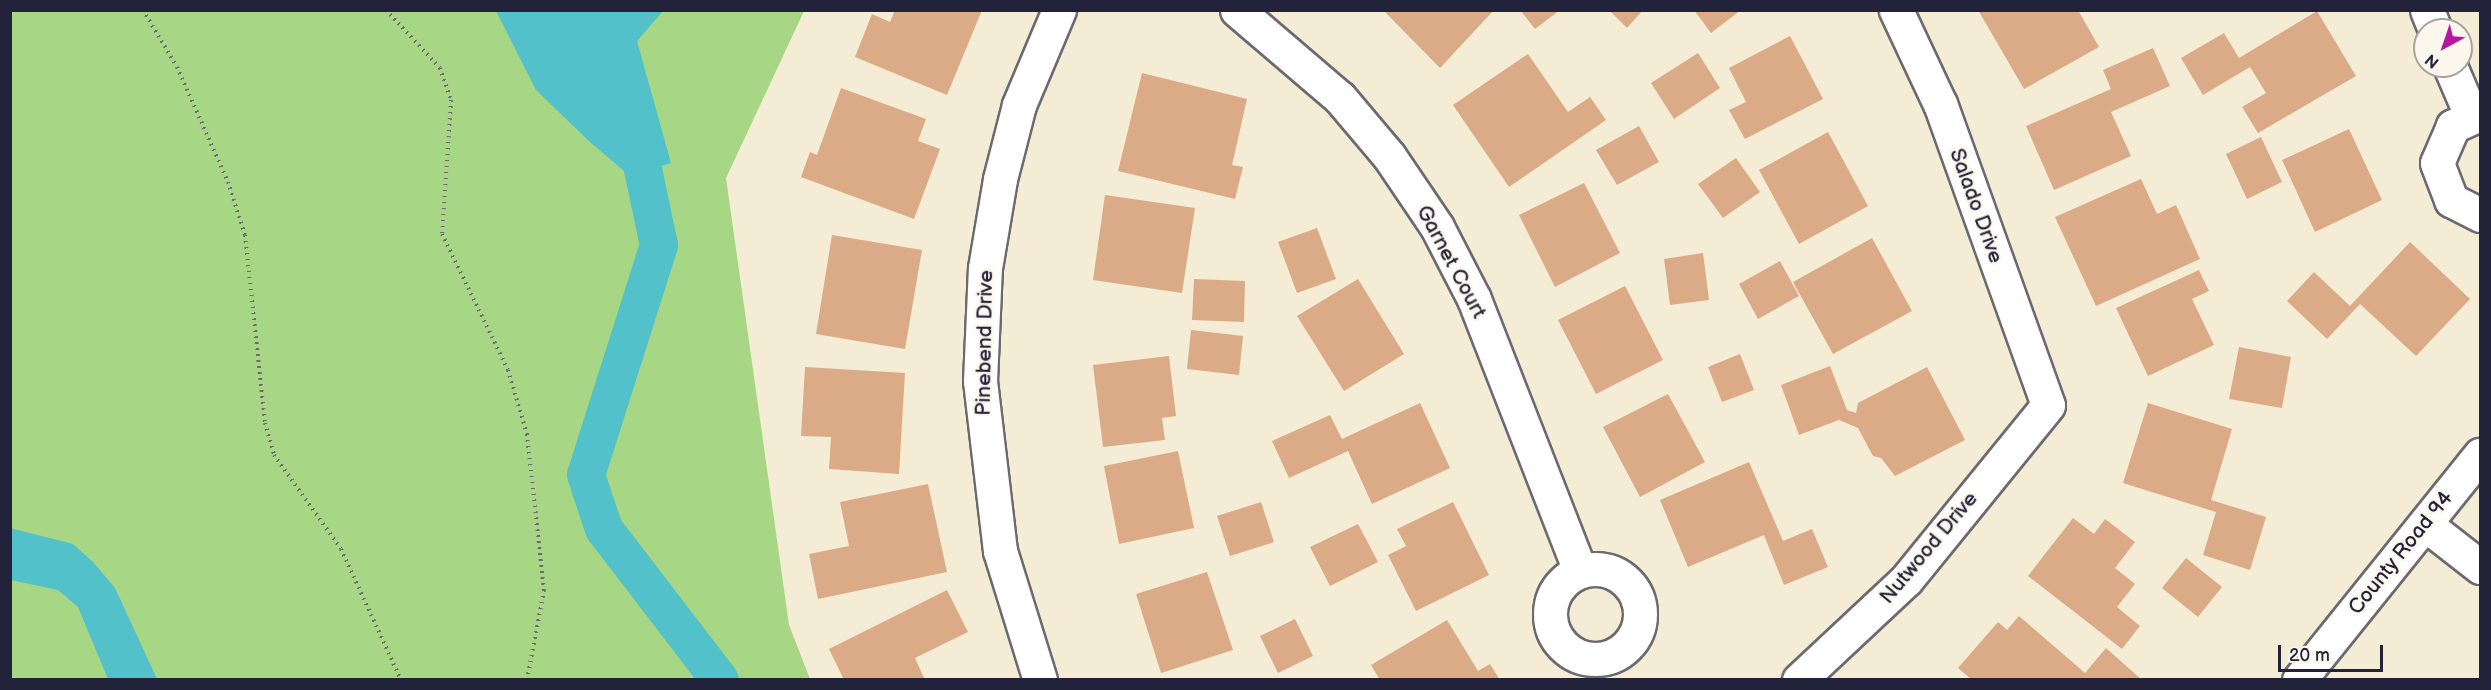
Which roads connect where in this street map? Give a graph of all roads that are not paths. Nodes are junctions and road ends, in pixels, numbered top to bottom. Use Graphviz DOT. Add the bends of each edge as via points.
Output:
graph roads {
  1 [pos="1059,10"];
  2 [pos="1237,10"];
  3 [pos="1896,10"];
  4 [pos="2456,78"];
  5 [pos="2476,114"];
  6 [pos="2481,215"];
  7 [pos="2048,405"];
  8 [pos="2478,463"];
  9 [pos="2425,524"];
  10 [pos="2481,567"];
  11 [pos="1580,571"];
  12 [pos="1040,680"];
  13 [pos="1799,680"];
  14 [pos="2299,680"];
  1 -- 12 [label="street, Pinebend Drive" via="1019,105 1000,179 985,268 980,381 986,471 1000,551"];
  2 -- 11 [label="street, Garnet Court" via="1340,98 1389,156 1437,227 1474,299"];
  3 -- 7 [label="street, Salado Drive" via="1940,104"];
  4 -- 5 [label="street"];
  5 -- 6 [label="street" via="2442,142 2437,163 2451,200"];
  7 -- 13 [label="street, Nutwood Drive" via="1906,580"];
  8 -- 9 [label="street, County Road 94"];
  9 -- 10 [label="street"];
  9 -- 14 [label="street, County Road 94"];
}
